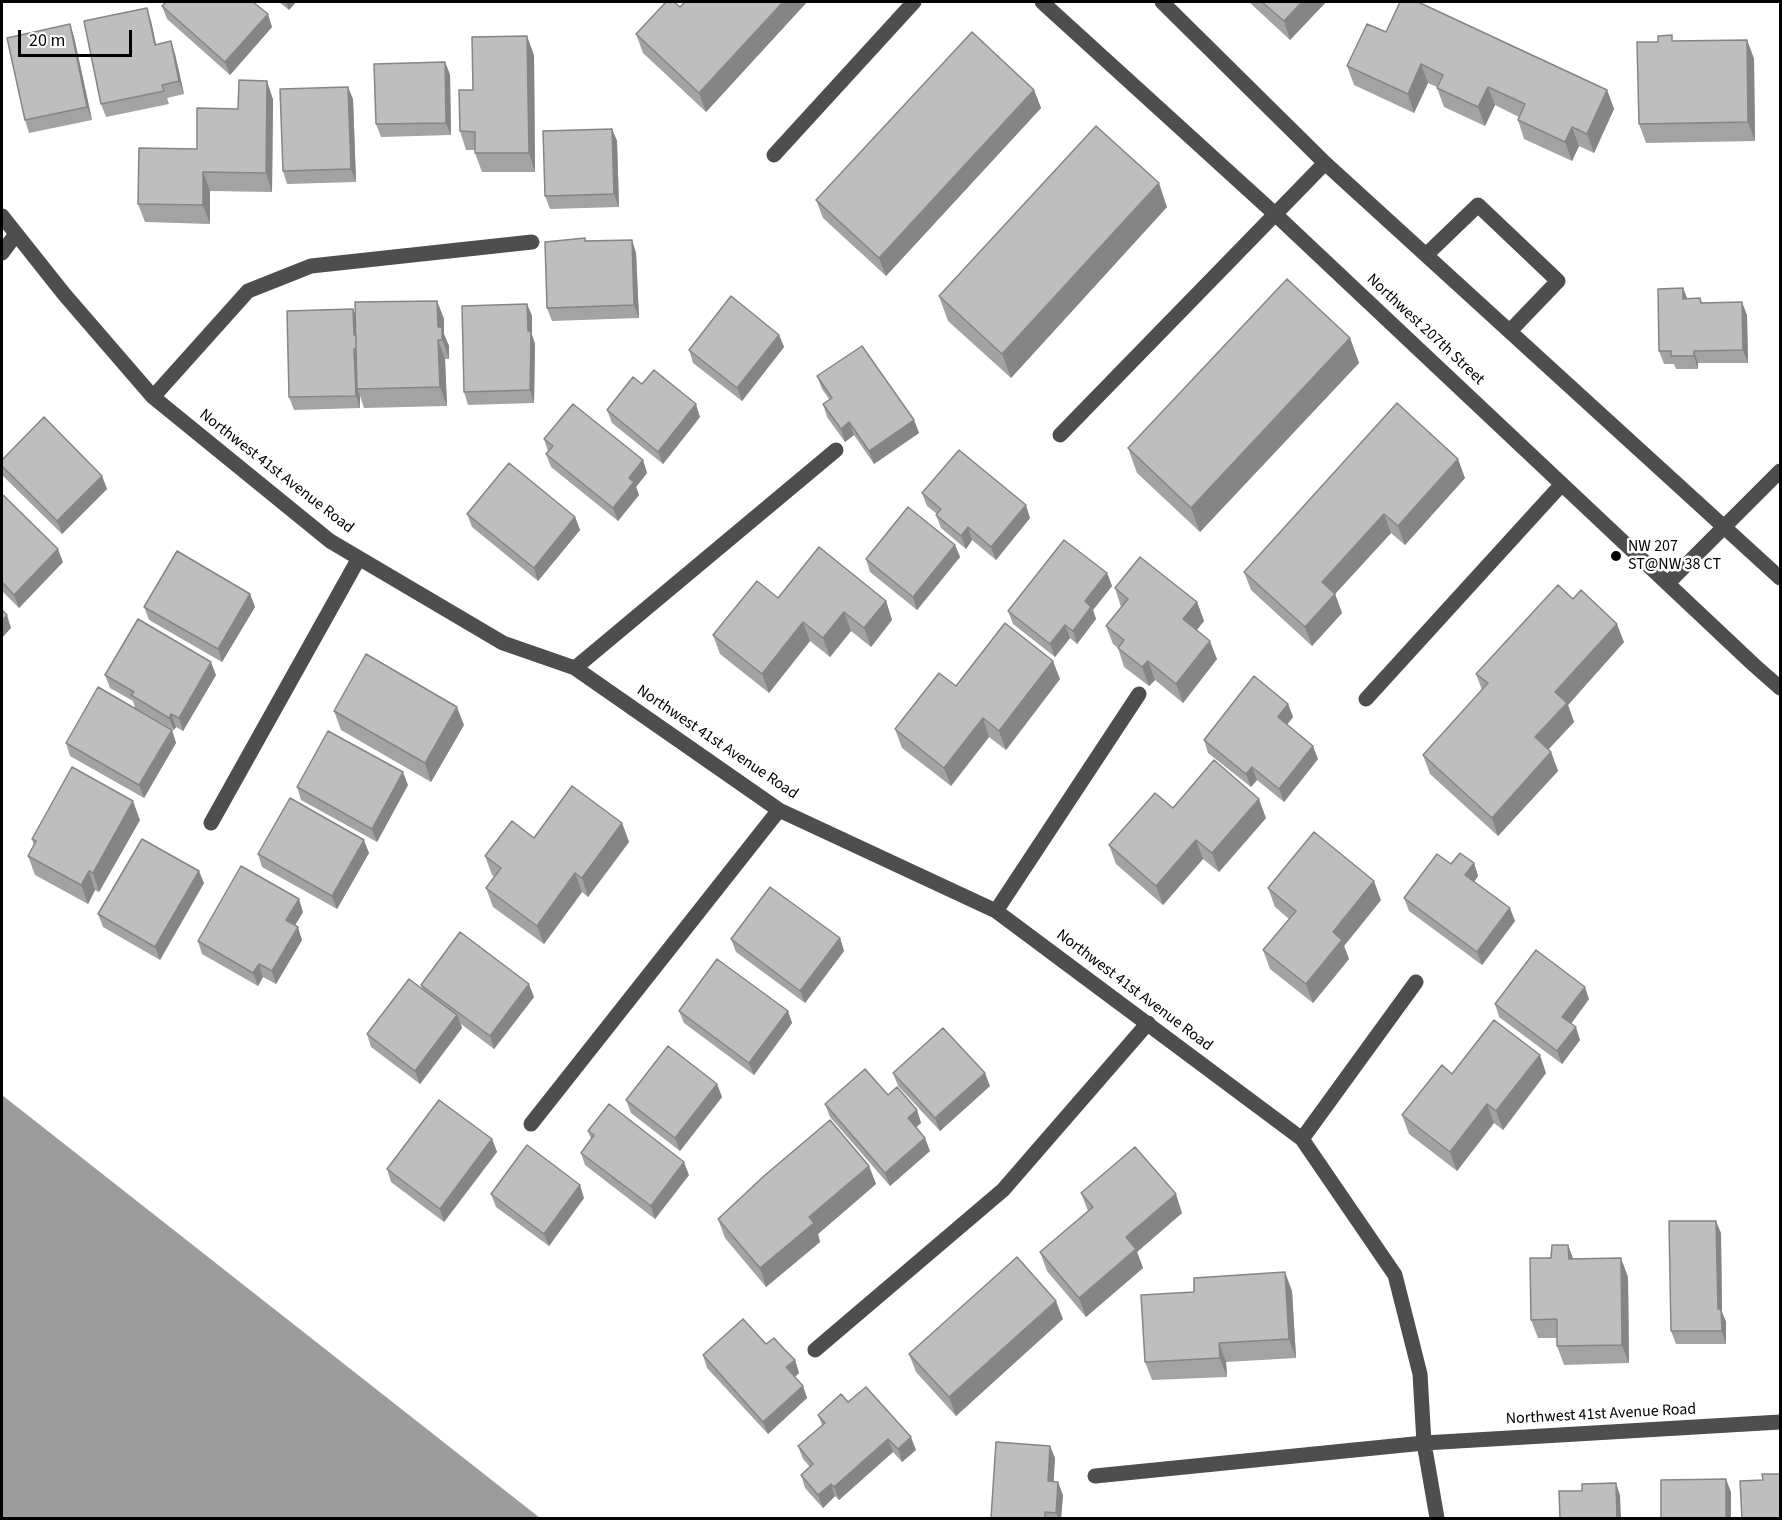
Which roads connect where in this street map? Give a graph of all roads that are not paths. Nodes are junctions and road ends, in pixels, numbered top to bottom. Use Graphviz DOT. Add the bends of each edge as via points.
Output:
graph roads {
  1 [pos="914,2"];
  2 [pos="1042,2"];
  3 [pos="1162,2"];
  4 [pos="774,155"];
  5 [pos="1325,163"];
  6 [pos="1275,214"];
  7 [pos="2,216"];
  8 [pos="16,234"];
  9 [pos="532,242"];
  10 [pos="2,253"];
  11 [pos="1426,255"];
  12 [pos="1510,331"];
  13 [pos="153,397"];
  14 [pos="1060,435"];
  15 [pos="836,450"];
  16 [pos="1780,471"];
  17 [pos="1562,484"];
  18 [pos="1724,526"];
  19 [pos="359,558"];
  20 [pos="1780,578"];
  21 [pos="1668,583"];
  22 [pos="575,668"];
  23 [pos="1780,688"];
  24 [pos="1139,694"];
  25 [pos="1366,699"];
  26 [pos="779,810"];
  27 [pos="211,824"];
  28 [pos="996,911"];
  29 [pos="1416,982"];
  30 [pos="1148,1023"];
  31 [pos="531,1124"];
  32 [pos="1302,1139"];
  33 [pos="815,1350"];
  34 [pos="1780,1422"];
  35 [pos="1424,1443"];
  36 [pos="1095,1476"];
  37 [pos="1437,1518"];
  1 -- 4 [label="street"];
  2 -- 6 [label="street, Northwest 207th Street"];
  3 -- 5 [label="street"];
  5 -- 6 [label="street"];
  5 -- 11 [label="street"];
  6 -- 14 [label="street"];
  6 -- 17 [label="street, Northwest 207th Street"];
  7 -- 8 [label="street, Northwest 41st Avenue Road"];
  8 -- 10 [label="street"];
  8 -- 13 [label="street, Northwest 41st Avenue Road"];
  9 -- 13 [label="street" via="311,266 248,291"];
  11 -- 12 [label="street"];
  11 -- 12 [label="street" via="1478,205 1558,281"];
  12 -- 18 [label="street"];
  13 -- 19 [label="street, Northwest 41st Avenue Road" via="330,541"];
  15 -- 22 [label="street"];
  16 -- 18 [label="street"];
  17 -- 21 [label="street, Northwest 207th Street"];
  17 -- 25 [label="street"];
  18 -- 20 [label="street"];
  18 -- 21 [label="street"];
  19 -- 22 [label="street, Northwest 41st Avenue Road" via="502,643"];
  19 -- 27 [label="street"];
  21 -- 23 [label="street, Northwest 207th Street"];
  22 -- 26 [label="street, Northwest 41st Avenue Road"];
  24 -- 28 [label="street"];
  26 -- 28 [label="street, Northwest 41st Avenue Road"];
  26 -- 31 [label="street"];
  28 -- 30 [label="street, Northwest 41st Avenue Road"];
  29 -- 32 [label="street"];
  30 -- 32 [label="street, Northwest 41st Avenue Road"];
  30 -- 33 [label="street" via="1003,1190"];
  32 -- 35 [label="street, Northwest 41st Avenue Road" via="1395,1275 1420,1374"];
  34 -- 35 [label="street, Northwest 41st Avenue Road"];
  35 -- 36 [label="street, Northwest 41st Avenue Road"];
  35 -- 37 [label="street, Northwest 41st Avenue Road"];
}
